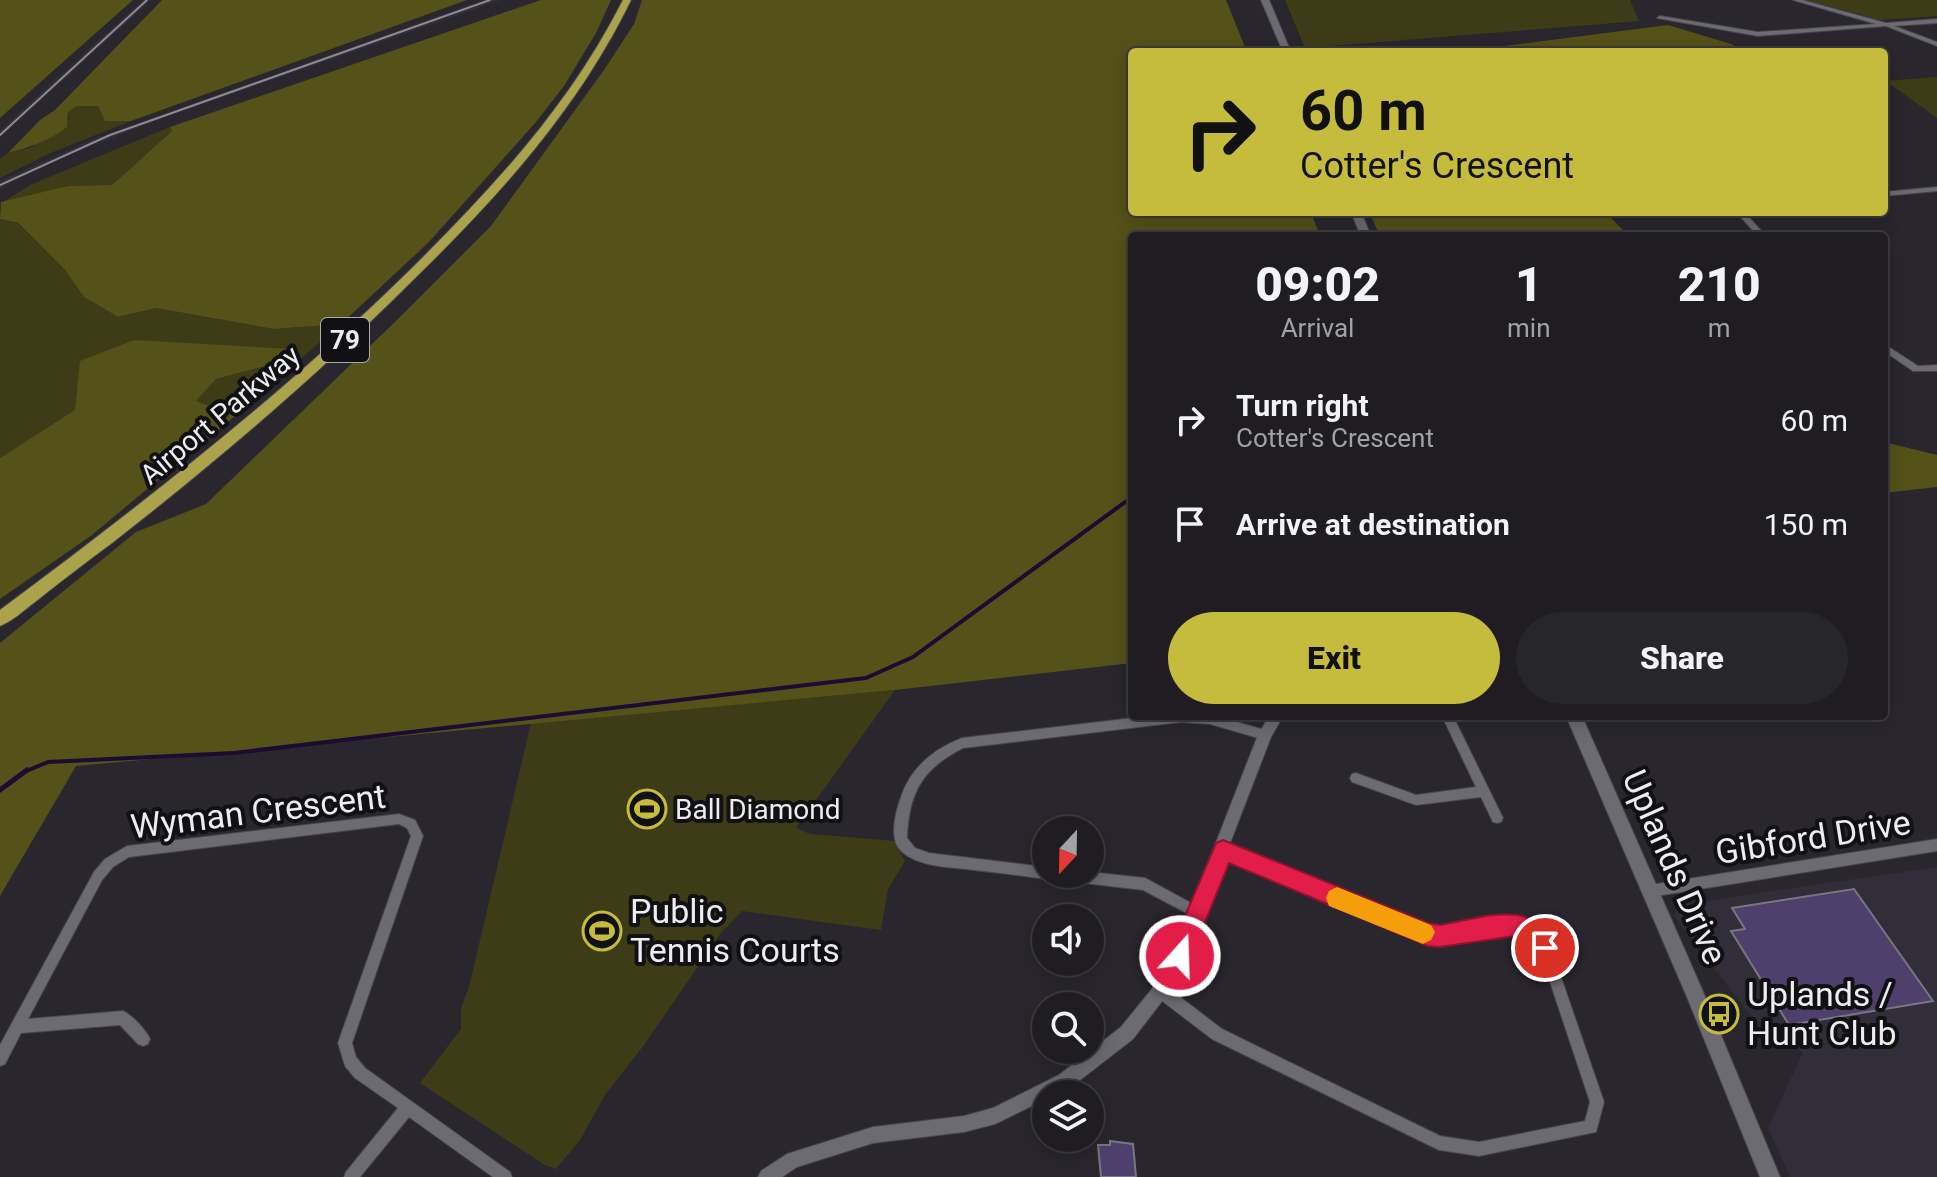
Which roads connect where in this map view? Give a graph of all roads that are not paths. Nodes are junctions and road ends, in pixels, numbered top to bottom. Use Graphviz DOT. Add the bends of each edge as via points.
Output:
graph roads {
  1 [pos="627,0"];
  2 [pos="1265,0"];
  3 [pos="1796,0"];
  4 [pos="1660,18"];
  5 [pos="1937,21"];
  6 [pos="1887,25"];
  7 [pos="1937,44"];
  8 [pos="1285,48"];
  9 [pos="1937,189"];
  10 [pos="1888,194"];
  11 [pos="1744,216"];
  12 [pos="1758,232"];
  13 [pos="1888,350"];
  14 [pos="1937,368"];
  15 [pos="0,619"];
  16 [pos="1156,720"];
  17 [pos="1215,720"];
  18 [pos="1274,720"];
  19 [pos="1449,720"];
  20 [pos="1576,720"];
  21 [pos="1265,735"];
  22 [pos="1356,778"];
  23 [pos="1484,791"];
  24 [pos="1497,818"];
  25 [pos="1937,845"];
  26 [pos="1223,850"];
  27 [pos="1032,871"];
  28 [pos="1104,879"];
  29 [pos="1650,891"];
  30 [pos="1196,912"];
  31 [pos="1162,992"];
  32 [pos="17,1027"];
  33 [pos="143,1039"];
  34 [pos="0,1059"];
  35 [pos="407,1108"];
  36 [pos="351,1177"];
  37 [pos="505,1177"];
  38 [pos="767,1177"];
  39 [pos="1770,1177"];
  1 -- 15 [label="highway, Airport Parkway / 79" via="592,63 540,136 395,293 195,469"];
  2 -- 8 [label="main road"];
  3 -- 6 [label="street"];
  4 -- 6 [label="street" via="1758,34"];
  5 -- 6 [label="street"];
  6 -- 7 [label="street"];
  9 -- 10 [label="street"];
  11 -- 12 [label="street"];
  13 -- 14 [label="street" via="1916,369"];
  16 -- 27 [label="street" via="962,743 935,757 904,797 901,840 911,852 929,859"];
  17 -- 21 [label="street"];
  18 -- 21 [label="street"];
  19 -- 23 [label="street"];
  20 -- 29 [label="main road, Uplands Drive"];
  21 -- 26 [label="street"];
  22 -- 23 [label="street" via="1416,800"];
  23 -- 24 [label="street"];
  25 -- 29 [label="street, Gibford Drive"];
  26 -- 30 [label="street"];
  26 -- 31 [label="street" via="1428,934 1527,927 1545,948 1597,1102 1591,1127 1479,1149 1439,1143 1217,1034"];
  28 -- 30 [label="street" via="1145,884"];
  29 -- 39 [label="main road, Uplands Drive"];
  30 -- 31 [label="street"];
  31 -- 38 [label="street" via="1127,1033 1065,1081 995,1116 873,1135 793,1160"];
  32 -- 33 [label="street" via="123,1018"];
  32 -- 34 [label="street, Wyman Crescent"];
  32 -- 35 [label="street, Wyman Crescent" via="98,876 127,852 399,819 411,824 417,836 345,1043 360,1073"];
  35 -- 36 [label="street"];
  35 -- 37 [label="street"];
}
